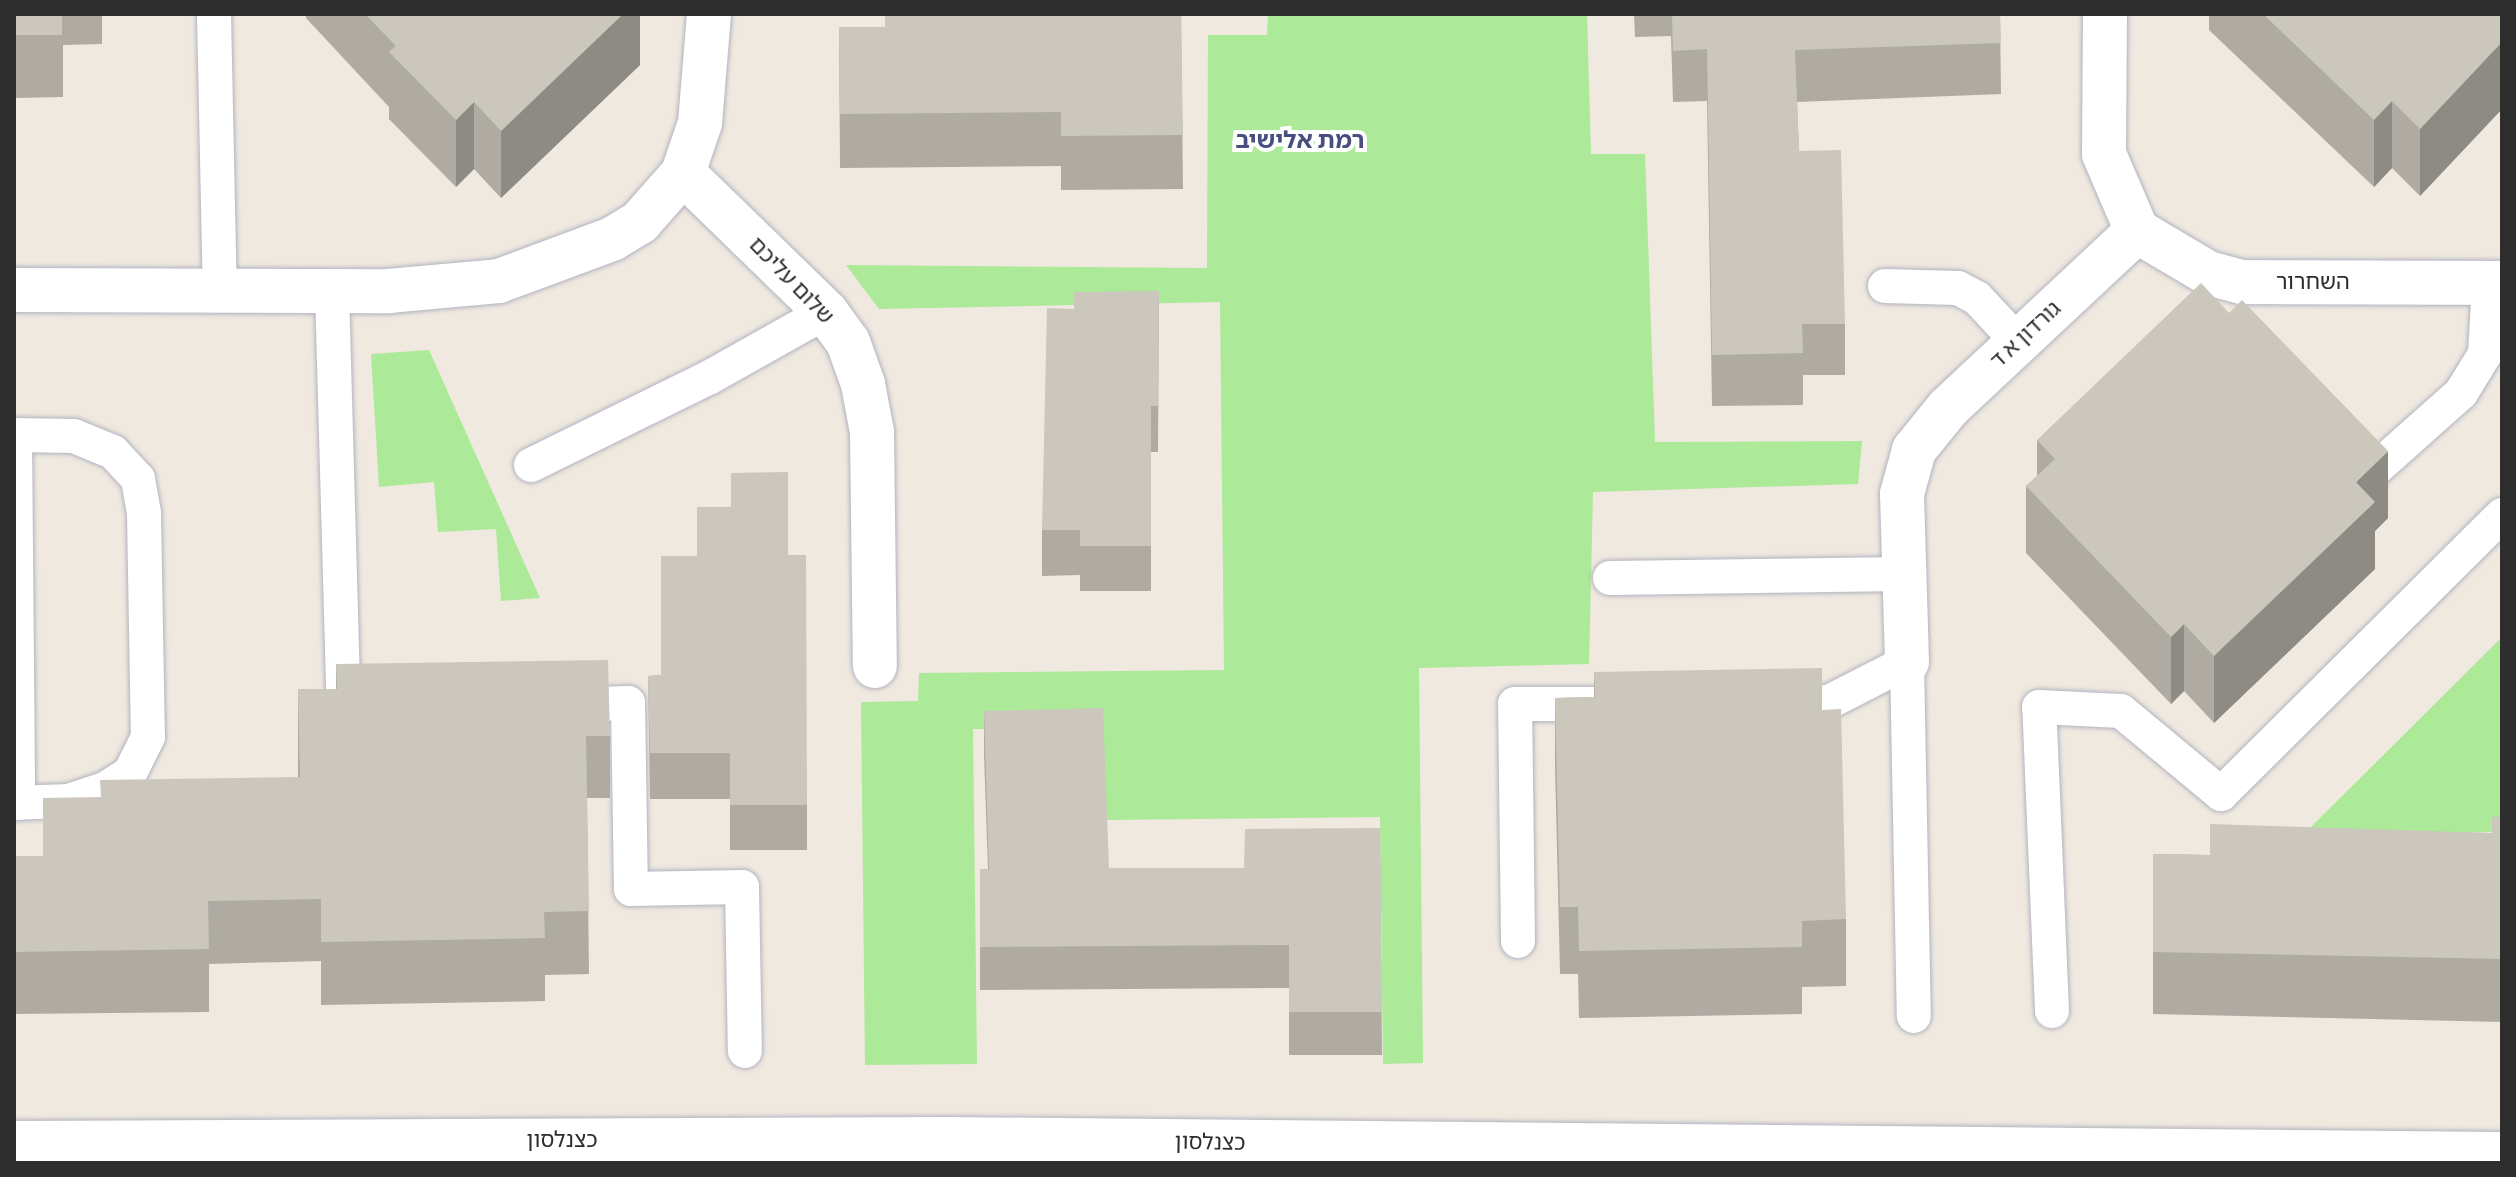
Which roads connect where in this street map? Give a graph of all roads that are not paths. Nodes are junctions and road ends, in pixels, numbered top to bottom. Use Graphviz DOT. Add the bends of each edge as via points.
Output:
graph roads {
  1 [pos="214,14"];
  2 [pos="709,14"];
  3 [pos="2105,14"];
  4 [pos="683,173"];
  5 [pos="2137,231"];
  6 [pos="2495,283"];
  7 [pos="1885,286"];
  8 [pos="14,290"];
  9 [pos="220,290"];
  10 [pos="332,291"];
  11 [pos="826,312"];
  12 [pos="2018,342"];
  13 [pos="14,435"];
  14 [pos="531,465"];
  15 [pos="2370,474"];
  16 [pos="2502,515"];
  17 [pos="1904,574"];
  18 [pos="1610,578"];
  19 [pos="1907,662"];
  20 [pos="875,666"];
  21 [pos="1751,703"];
  22 [pos="1625,704"];
  23 [pos="532,705"];
  24 [pos="373,708"];
  25 [pos="16,803"];
  26 [pos="1518,941"];
  27 [pos="2052,1011"];
  28 [pos="1914,1016"];
  29 [pos="745,1051"];
  30 [pos="14,1143"];
  31 [pos="948,1151"];
  32 [pos="2502,1154"];
  33 [pos="1814,1157"];
  34 [pos="2300,1159"];
  1 -- 9 [label="lane"];
  2 -- 4 [label="street" via="700,123"];
  3 -- 5 [label="street" via="2104,154"];
  4 -- 10 [label="street" via="640,222 544,268 499,281"];
  4 -- 11 [label="street, שלום עליכם"];
  5 -- 6 [label="street, השחרור" via="2208,273 2241,282"];
  5 -- 12 [label="street, גורדון א ד"];
  6 -- 15 [label="lane" via="2485,354 2461,393"];
  7 -- 12 [label="lane" via="1958,288 1977,298"];
  8 -- 9 [label="street"];
  9 -- 10 [label="street"];
  10 -- 24 [label="lane" via="341,708"];
  11 -- 14 [label="lane" via="710,377"];
  11 -- 20 [label="street, שלום עליכם" via="848,342 872,432"];
  12 -- 17 [label="street, גורדון א ד" via="1948,408 1914,450 1902,494"];
  13 -- 25 [label="lane"];
  13 -- 25 [label="lane" via="74,436 113,452 138,479 144,514 148,737 130,773 105,789 68,801"];
  16 -- 27 [label="lane" via="2221,794 2121,711 2039,707"];
  17 -- 18 [label="lane"];
  17 -- 19 [label="street, גורדון א ד"];
  19 -- 21 [label="lane" via="1829,702"];
  19 -- 28 [label="lane"];
  22 -- 26 [label="lane" via="1515,704"];
  23 -- 29 [label="lane" via="628,703 631,889 742,887"];
  30 -- 31 [label="street, כצנלסון"];
  31 -- 33 [label="street, כצנלסון"];
  32 -- 34 [label="street, כצנלסון"];
  33 -- 34 [label="street, כצנלסון"];
}
